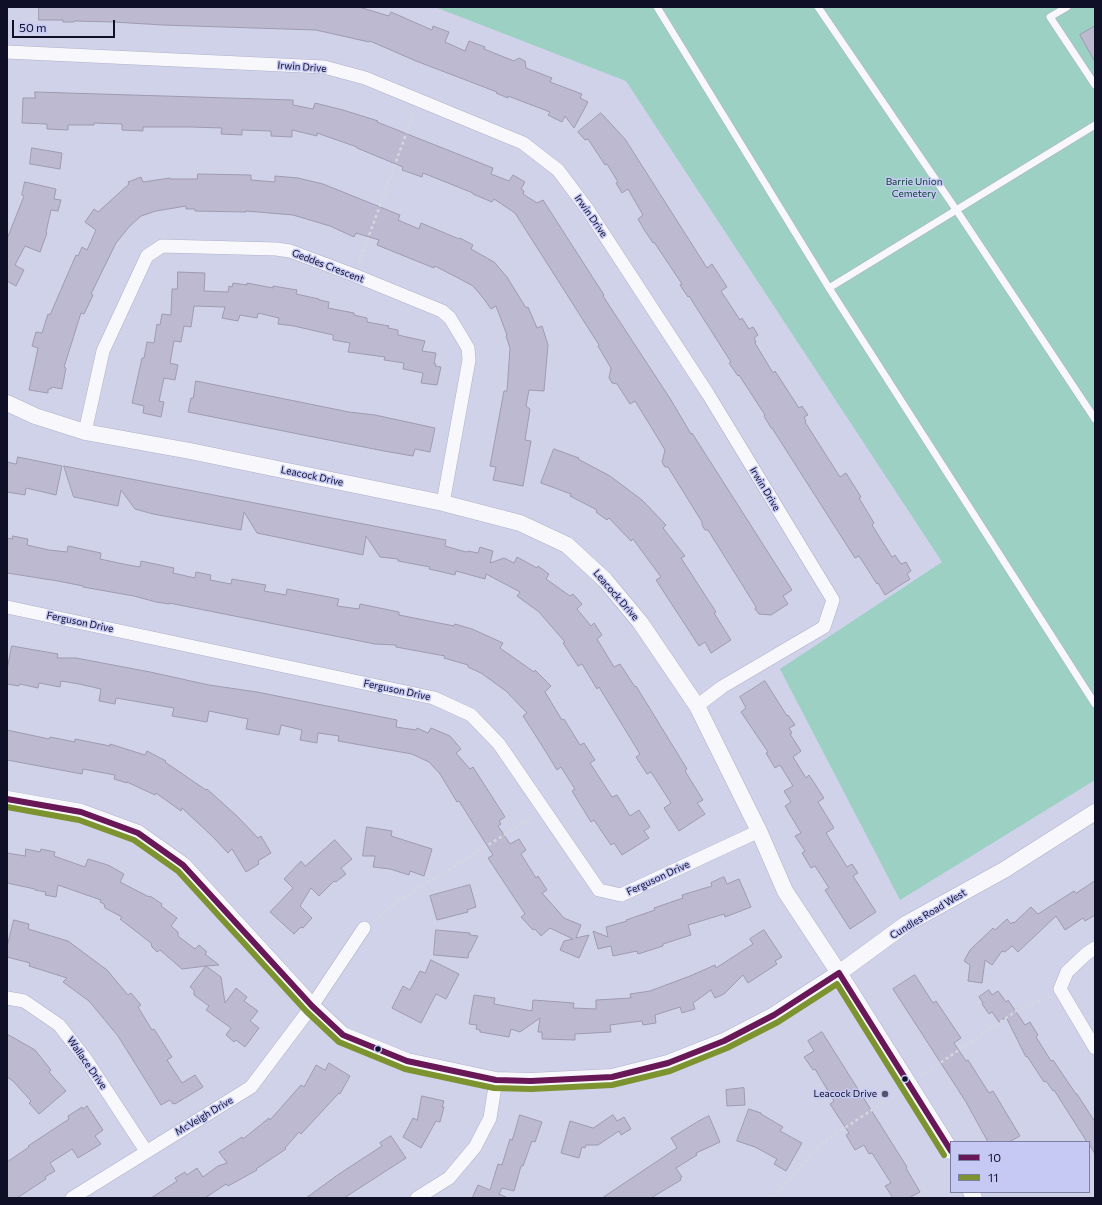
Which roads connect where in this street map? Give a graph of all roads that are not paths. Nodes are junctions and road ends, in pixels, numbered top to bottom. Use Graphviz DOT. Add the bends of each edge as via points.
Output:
graph roads {
  1 [pos="657,7"];
  2 [pos="818,7"];
  3 [pos="1067,7"];
  4 [pos="7,52"];
  5 [pos="1095,85"];
  6 [pos="1095,125"];
  7 [pos="957,211"];
  8 [pos="829,288"];
  9 [pos="7,403"];
  10 [pos="1095,419"];
  11 [pos="85,432"];
  12 [pos="443,503"];
  13 [pos="7,607"];
  14 [pos="1095,704"];
  15 [pos="696,706"];
  16 [pos="7,799"];
  17 [pos="1095,812"];
  18 [pos="759,831"];
  19 [pos="364,928"];
  20 [pos="1095,948"];
  21 [pos="839,973"];
  22 [pos="7,998"];
  23 [pos="312,1006"];
  24 [pos="1095,1048"];
  25 [pos="496,1080"];
  26 [pos="950,1148"];
  27 [pos="146,1151"];
  28 [pos="72,1198"];
  29 [pos="417,1198"];
  1 -- 8 [label="lane"];
  2 -- 7 [label="lane"];
  3 -- 5 [label="lane" via="1050,17"];
  4 -- 15 [label="street, Irwin Drive" via="324,67 365,78 523,143 558,170 588,210 708,394 833,600 824,627 722,687"];
  6 -- 7 [label="lane"];
  7 -- 8 [label="lane"];
  7 -- 10 [label="lane"];
  8 -- 14 [label="lane"];
  9 -- 11 [label="street, Leacock Drive" via="35,416"];
  11 -- 12 [label="street, Leacock Drive"];
  11 -- 12 [label="street, Geddes Crescent" via="102,351 147,256 162,246 290,251 442,311 450,318 468,348 469,360"];
  12 -- 15 [label="street, Leacock Drive" via="520,523 567,544 606,580 640,622"];
  13 -- 18 [label="street, Ferguson Drive" via="434,698 471,715 499,744 599,890 621,895"];
  15 -- 18 [label="street, Leacock Drive"];
  16 -- 23 [label="street, Cundles Road West" via="81,812 138,834 183,865"];
  17 -- 21 [label="street, Cundles Road West" via="1004,870 906,924"];
  18 -- 21 [label="street, Leacock Drive" via="785,891"];
  19 -- 23 [label="street, McVeigh Drive"];
  20 -- 24 [label="street" via="1067,972 1060,988"];
  21 -- 25 [label="street, Cundles Road West" via="774,1015 724,1041 668,1063 612,1077"];
  21 -- 26 [label="street, Leacock Drive"];
  22 -- 27 [label="street, Wallace Drive" via="24,1001 59,1025 85,1058"];
  23 -- 25 [label="street, Cundles Road West" via="343,1035 406,1061"];
  23 -- 27 [label="street, McVeigh Drive" via="251,1087"];
  25 -- 29 [label="street" via="490,1118 474,1147 449,1178"];
  27 -- 28 [label="street, McVeigh Drive"];
}
